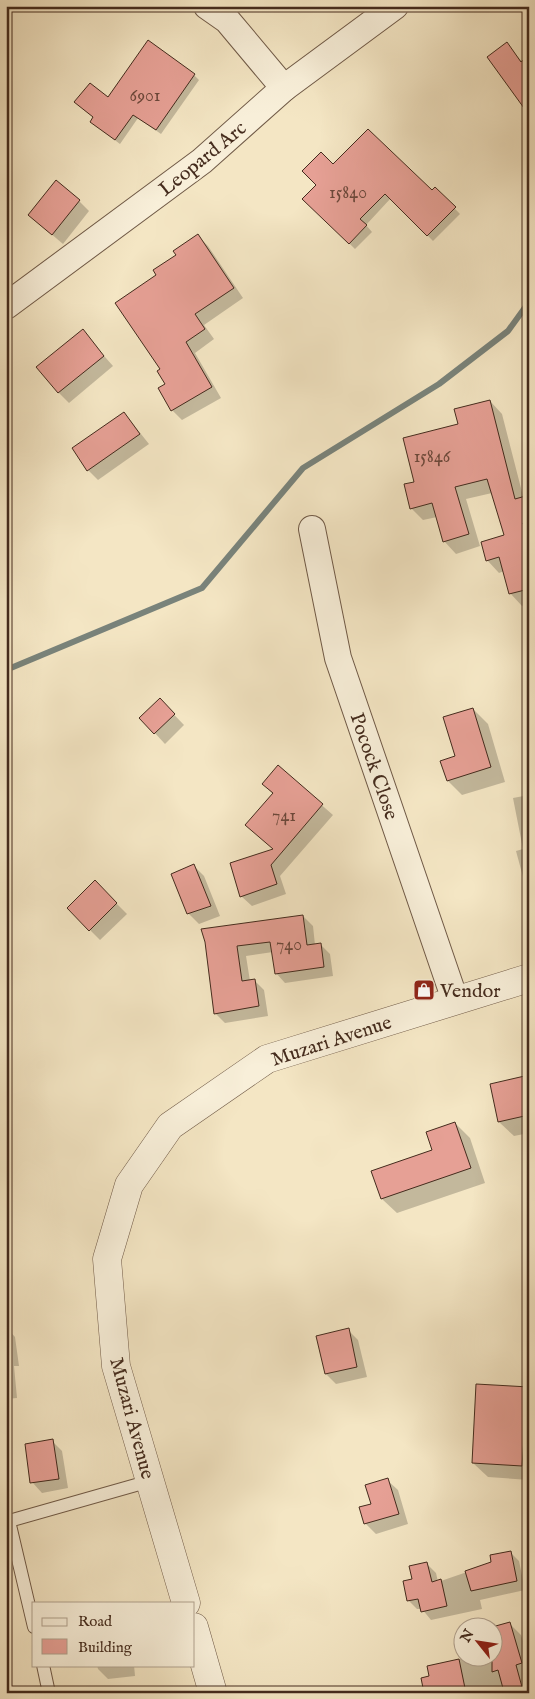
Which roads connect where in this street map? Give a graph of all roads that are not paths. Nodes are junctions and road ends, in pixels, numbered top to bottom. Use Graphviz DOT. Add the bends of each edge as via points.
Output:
graph roads {
  1 [pos="208,6"];
  2 [pos="395,6"];
  3 [pos="284,88"];
  4 [pos="6,306"];
  5 [pos="312,529"];
  6 [pos="529,978"];
  7 [pos="455,1000"];
  8 [pos="150,1481"];
  9 [pos="186,1602"];
  10 [pos="32,1619"];
  11 [pos="195,1630"];
  12 [pos="43,1666"];
  13 [pos="50,1693"];
  14 [pos="213,1693"];
  1 -- 3 [label="street" via="226,20"];
  2 -- 3 [label="street, Leopard Arc"];
  3 -- 4 [label="street, Leopard Arc" via="202,161"];
  5 -- 7 [label="street, Pocock Close" via="338,658"];
  6 -- 7 [label="street, Muzari Avenue"];
  7 -- 8 [label="street, Muzari Avenue" via="268,1060 170,1126 129,1186 107,1259 116,1366"];
  8 -- 9 [label="street, Muzari Avenue"];
  8 -- 10 [label="lane" via="8,1521"];
  11 -- 14 [label="street"];
  12 -- 13 [label="lane"];
}
